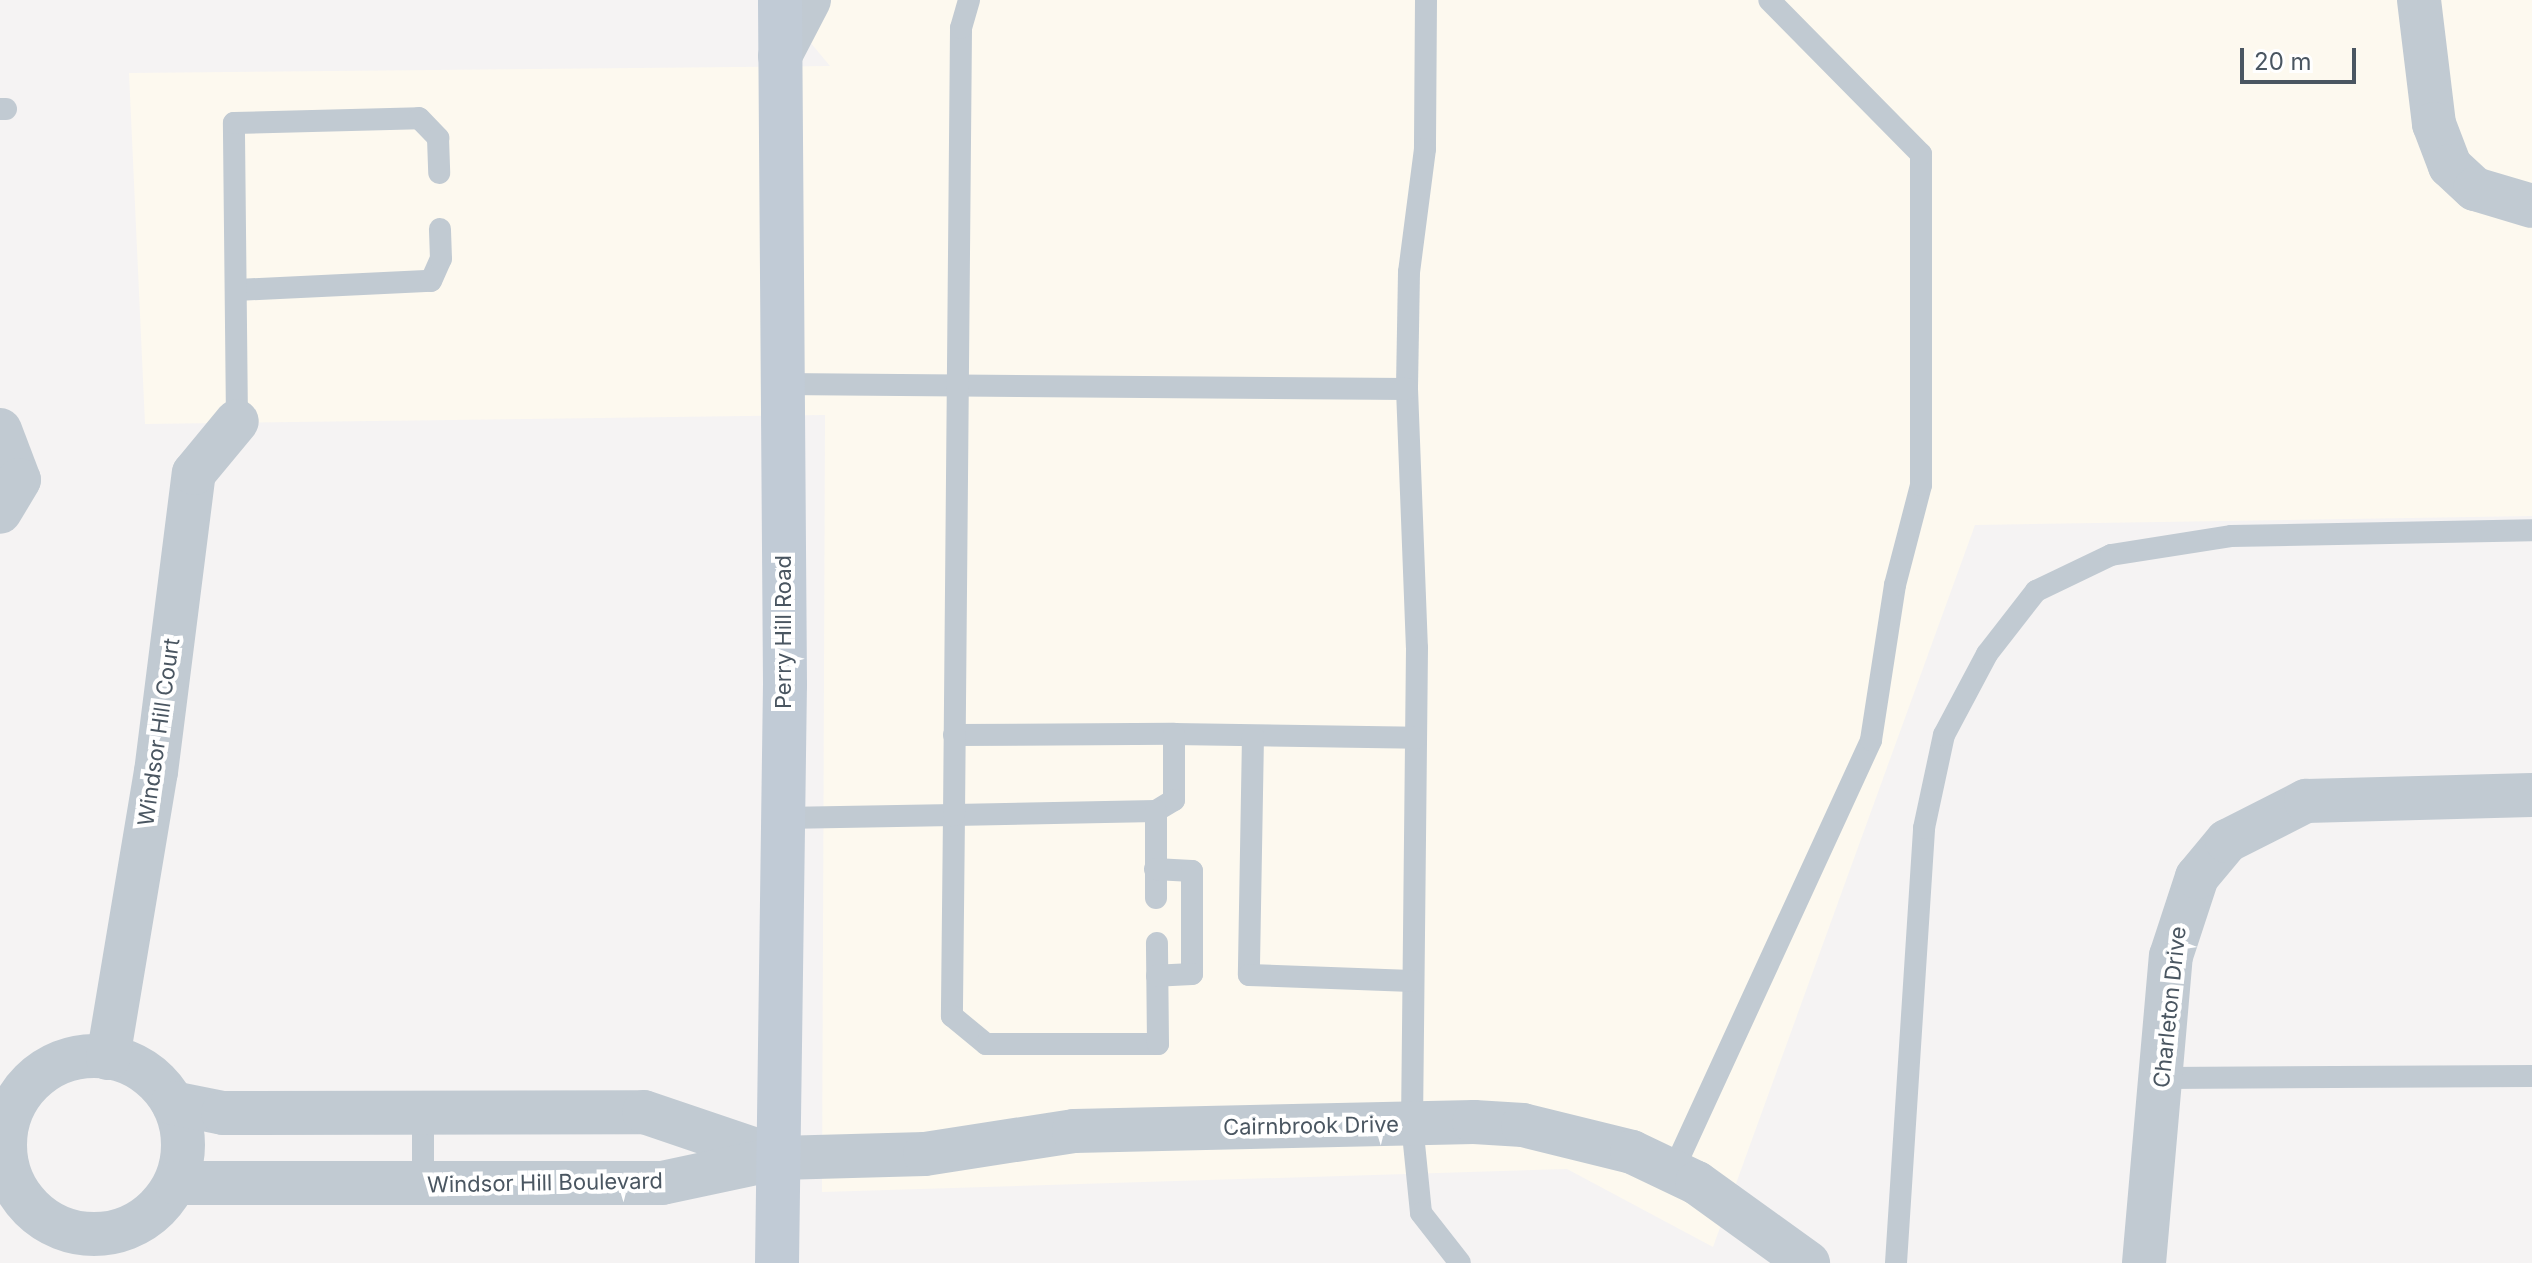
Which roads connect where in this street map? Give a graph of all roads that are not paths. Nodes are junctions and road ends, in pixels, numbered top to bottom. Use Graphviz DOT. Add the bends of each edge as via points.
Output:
graph roads {
  1 [pos="780,0"];
  2 [pos="809,0"];
  3 [pos="969,0"];
  4 [pos="1426,0"];
  5 [pos="1769,0"];
  6 [pos="2419,0"];
  7 [pos="780,56"];
  8 [pos="439,173"];
  9 [pos="2532,206"];
  10 [pos="440,229"];
  11 [pos="237,290"];
  12 [pos="782,384"];
  13 [pos="958,386"];
  14 [pos="1407,389"];
  15 [pos="237,421"];
  16 [pos="0,430"];
  17 [pos="0,512"];
  18 [pos="2532,530"];
  19 [pos="1174,734"];
  20 [pos="954,735"];
  21 [pos="1253,736"];
  22 [pos="1416,738"];
  23 [pos="2532,795"];
  24 [pos="1156,811"];
  25 [pos="954,815"];
  26 [pos="783,818"];
  27 [pos="1155,869"];
  28 [pos="1156,898"];
  29 [pos="1157,943"];
  30 [pos="1157,976"];
  31 [pos="1412,981"];
  32 [pos="108,1058"];
  33 [pos="2532,1076"];
  34 [pos="2164,1078"];
  35 [pos="173,1103"];
  36 [pos="423,1111"];
  37 [pos="1412,1124"];
  38 [pos="2,1149"];
  39 [pos="779,1158"];
  40 [pos="1673,1171"];
  41 [pos="176,1183"];
  42 [pos="423,1185"];
  43 [pos="126,1246"];
  44 [pos="777,1263"];
  45 [pos="1460,1263"];
  46 [pos="1808,1263"];
  47 [pos="1896,1263"];
  48 [pos="2144,1263"];
  1 -- 7 [label="main road, Perry Hill Road"];
  2 -- 7 [label="street"];
  3 -- 13 [label="lane" via="961,28"];
  4 -- 14 [label="lane" via="1425,149 1409,272"];
  5 -- 40 [label="lane" via="1921,154 1921,485 1895,585 1871,740"];
  6 -- 9 [label="street" via="2434,124 2450,166 2475,189"];
  7 -- 12 [label="main road, Perry Hill Road"];
  8 -- 11 [label="lane" via="438,138 419,118 234,123"];
  10 -- 11 [label="lane" via="441,259 431,281"];
  11 -- 15 [label="lane"];
  12 -- 13 [label="lane"];
  12 -- 26 [label="main road, Perry Hill Road"];
  13 -- 14 [label="lane"];
  13 -- 20 [label="lane"];
  14 -- 22 [label="lane"];
  15 -- 32 [label="street, Windsor Hill Court" via="194,473 156,772"];
  16 -- 17 [label="street" via="19,480"];
  18 -- 47 [label="lane" via="2231,536 2111,555 2036,591 1987,654 1944,735 1931,797"];
  19 -- 20 [label="lane"];
  19 -- 21 [label="lane"];
  19 -- 24 [label="lane" via="1174,800"];
  20 -- 25 [label="lane"];
  21 -- 22 [label="lane"];
  21 -- 31 [label="lane" via="1249,975"];
  22 -- 31 [label="lane"];
  23 -- 34 [label="street, Charleton Drive" via="2306,801 2262,817 2227,841 2180,912"];
  24 -- 25 [label="lane"];
  24 -- 27 [label="lane"];
  25 -- 26 [label="lane"];
  25 -- 30 [label="lane" via="952,1016 986,1044 1158,1044"];
  26 -- 39 [label="main road, Perry Hill Road"];
  27 -- 28 [label="lane"];
  27 -- 30 [label="lane" via="1192,871 1192,974"];
  29 -- 30 [label="lane"];
  31 -- 37 [label="lane"];
  32 -- 35 [label="street" via="149,1074"];
  32 -- 38 [label="street" via="56,1064 31,1081 13,1106"];
  33 -- 34 [label="lane"];
  34 -- 48 [label="street, Charleton Drive"];
  35 -- 36 [label="street" via="223,1113"];
  35 -- 41 [label="street" via="184,1153"];
  36 -- 39 [label="street" via="644,1112"];
  36 -- 42 [label="lane"];
  37 -- 39 [label="street, Cairnbrook Drive" via="1074,1131 925,1154"];
  37 -- 40 [label="street, Cairnbrook Drive" via="1523,1125 1593,1140"];
  37 -- 45 [label="lane" via="1421,1213"];
  38 -- 43 [label="street" via="28,1206 53,1225"];
  39 -- 42 [label="street, Windsor Hill Boulevard" via="662,1183"];
  39 -- 44 [label="main road, Perry Hill Road"];
  40 -- 46 [label="street, Cairnbrook Drive"];
  41 -- 42 [label="street, Windsor Hill Boulevard"];
  41 -- 43 [label="street"];
}
